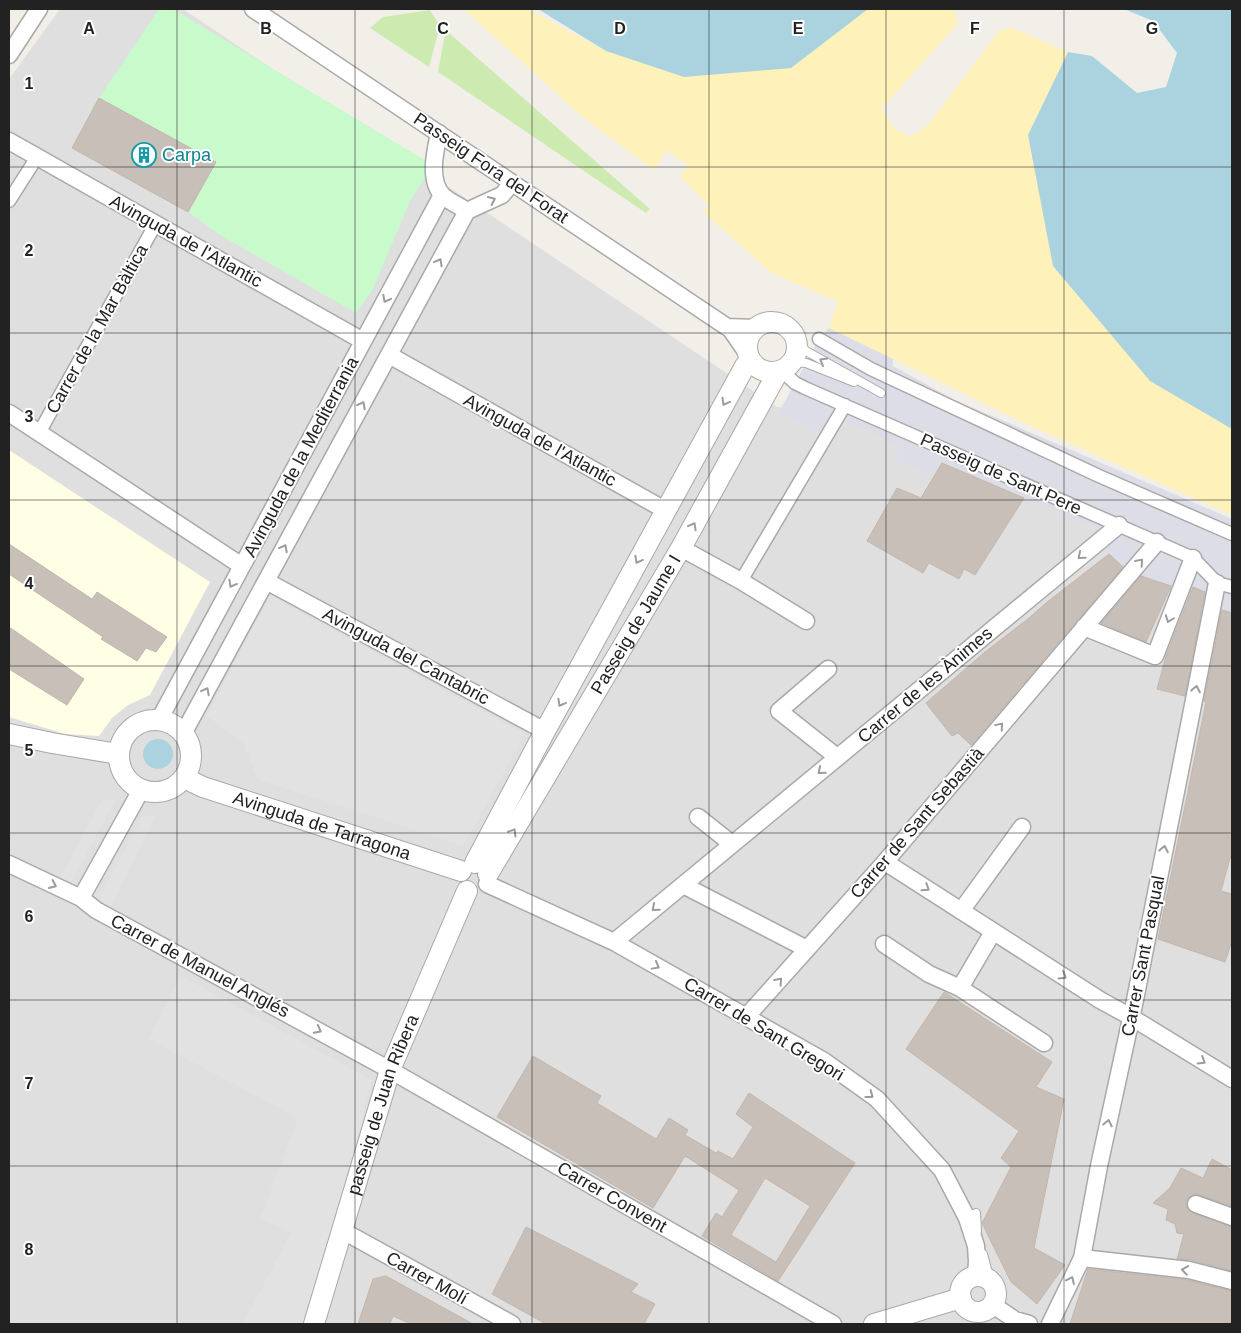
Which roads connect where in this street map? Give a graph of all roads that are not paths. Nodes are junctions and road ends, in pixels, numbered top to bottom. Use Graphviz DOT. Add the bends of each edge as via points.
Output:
graph roads {
  1 [pos="39,9"];
  2 [pos="253,9"];
  3 [pos="9,55"];
  4 [pos="438,133"];
  5 [pos="9,141"];
  6 [pos="37,157"];
  7 [pos="512,182"];
  8 [pos="442,195"];
  9 [pos="9,201"];
  10 [pos="467,211"];
  11 [pos="155,224"];
  12 [pos="729,327"];
  13 [pos="755,328"];
  14 [pos="819,339"];
  15 [pos="364,341"];
  16 [pos="796,341"];
  17 [pos="389,355"];
  18 [pos="749,357"];
  19 [pos="787,372"];
  20 [pos="845,405"];
  21 [pos="9,413"];
  22 [pos="39,433"];
  23 [pos="665,510"];
  24 [pos="1119,525"];
  25 [pos="1228,532"];
  26 [pos="1157,542"];
  27 [pos="681,548"];
  28 [pos="1192,558"];
  29 [pos="242,566"];
  30 [pos="266,581"];
  31 [pos="741,581"];
  32 [pos="1225,585"];
  33 [pos="806,621"];
  34 [pos="1084,627"];
  35 [pos="828,669"];
  36 [pos="159,720"];
  37 [pos="545,731"];
  38 [pos="183,734"];
  39 [pos="10,737"];
  40 [pos="118,754"];
  41 [pos="837,757"];
  42 [pos="184,778"];
  43 [pos="141,790"];
  44 [pos="698,817"];
  45 [pos="1022,827"];
  46 [pos="732,844"];
  47 [pos="885,862"];
  48 [pos="9,864"];
  49 [pos="478,873"];
  50 [pos="683,885"];
  51 [pos="81,898"];
  52 [pos="961,911"];
  53 [pos="993,932"];
  54 [pos="614,942"];
  55 [pos="884,944"];
  56 [pos="807,949"];
  57 [pos="960,988"];
  58 [pos="746,1017"];
  59 [pos="1131,1017"];
  60 [pos="1044,1043"];
  61 [pos="390,1070"];
  62 [pos="1232,1080"];
  63 [pos="1196,1204"];
  64 [pos="1232,1217"];
  65 [pos="343,1232"];
  66 [pos="1082,1258"];
  67 [pos="983,1279"];
  68 [pos="1232,1282"];
  69 [pos="961,1298"];
  70 [pos="993,1305"];
  71 [pos="1019,1323"];
  72 [pos="314,1324"];
  73 [pos="512,1324"];
  74 [pos="833,1324"];
  75 [pos="876,1324"];
  76 [pos="1050,1324"];
  1 -- 3 [label="street"];
  2 -- 4 [label="street, Passeig Fora del Forat"];
  4 -- 7 [label="street, Passeig Fora del Forat"];
  4 -- 8 [label="street" via="433,165"];
  5 -- 6 [label="street, Avinguda de l'Atlantic"];
  6 -- 9 [label="street"];
  6 -- 11 [label="street, Avinguda de l'Atlantic"];
  10 -- 7 [label="street, one-way" via="502,195"];
  7 -- 12 [label="street, Passeig Fora del Forat"];
  8 -- 10 [label="street"];
  8 -- 15 [label="street, Avinguda de la Mediterrania, one-way"];
  17 -- 10 [label="street, Avinguda de la Mediterrania, one-way"];
  11 -- 15 [label="street, Avinguda de l'Atlantic"];
  11 -- 22 [label="street, Carrer de la Mar Bàltica"];
  12 -- 13 [label="street"];
  12 -- 18 [label="street, Passeig Fora del Forat"];
  13 -- 16 [label="street" via="770,322 781,324 788,328"];
  13 -- 18 [label="street" via="748,338"];
  14 -- 25 [label="street" via="871,369 1099,476"];
  15 -- 29 [label="street, Avinguda de la Mediterrania"];
  16 -- 19 [label="street" via="796,354"];
  19 -- 16 [label="lane, one-way" via="806,363 881,393 806,351"];
  17 -- 23 [label="street, Avinguda de l'Atlantic"];
  30 -- 17 [label="street, Avinguda de la Mediterrania, one-way"];
  18 -- 19 [label="street" via="761,370"];
  18 -- 23 [label="street, Passeig de Jaume I, one-way"];
  19 -- 20 [label="street, Passeig de Sant Pere"];
  27 -- 19 [label="street, Passeig de Jaume I, one-way"];
  20 -- 24 [label="street, Passeig de Sant Pere"];
  20 -- 31 [label="street"];
  21 -- 22 [label="street"];
  22 -- 29 [label="street"];
  23 -- 37 [label="street, Passeig de Jaume I, one-way"];
  24 -- 26 [label="street, Passeig de Sant Pere"];
  24 -- 41 [label="street, Carrer de les Ànimes, one-way"];
  26 -- 28 [label="street, Passeig de Sant Pere"];
  34 -- 26 [label="street, Carrer de Sant Sebastià, one-way"];
  27 -- 31 [label="street"];
  49 -- 27 [label="street, Passeig de Jaume I, one-way"];
  28 -- 32 [label="street, Passeig de Sant Pere"];
  28 -- 34 [label="street, one-way" via="1155,656"];
  29 -- 36 [label="street, Avinguda de la Mediterrania, one-way"];
  30 -- 37 [label="street, Avinguda del Cantabric"];
  38 -- 30 [label="street, Avinguda de la Mediterrania, one-way"];
  31 -- 33 [label="street"];
  59 -- 32 [label="street, Carrer Sant Pasqual, one-way"];
  47 -- 34 [label="street, Carrer de Sant Sebastià, one-way"];
  35 -- 41 [label="street" via="779,711"];
  36 -- 38 [label="street" via="168,722"];
  36 -- 40 [label="street" via="136,724 127,732"];
  37 -- 49 [label="street, Passeig de Jaume I"];
  38 -- 42 [label="street" via="191,751"];
  39 -- 40 [label="street"];
  40 -- 43 [label="street" via="124,775"];
  41 -- 46 [label="street, Carrer de les Ànimes, one-way"];
  42 -- 43 [label="street" via="164,791"];
  42 -- 49 [label="street, Avinguda de Tarragona" via="203,787"];
  43 -- 51 [label="street"];
  44 -- 46 [label="street"];
  45 -- 52 [label="street"];
  46 -- 50 [label="street, Carrer de les Ànimes"];
  47 -- 52 [label="street, one-way"];
  47 -- 56 [label="street, Carrer de Sant Sebastià"];
  48 -- 51 [label="street, Carrer de Manuel Anglés, one-way"];
  49 -- 54 [label="street, Carrer de Sant Gregori"];
  49 -- 61 [label="street, passeig de Juan Ribera" via="459,879 467,891"];
  50 -- 54 [label="street, Carrer de les Ànimes, one-way"];
  50 -- 56 [label="street"];
  51 -- 61 [label="street, Carrer de Manuel Anglés, one-way" via="96,910"];
  52 -- 53 [label="street"];
  53 -- 57 [label="street"];
  53 -- 59 [label="street, one-way"];
  54 -- 58 [label="street, Carrer de Sant Gregori, one-way"];
  55 -- 57 [label="street" via="929,974"];
  58 -- 56 [label="street, Carrer de Sant Sebastià, one-way"];
  57 -- 60 [label="street"];
  58 -- 67 [label="street, Carrer de Sant Gregori, one-way" via="824,1061 877,1099 942,1170 972,1216 977,1261"];
  59 -- 62 [label="street, one-way"];
  66 -- 59 [label="street, Carrer Sant Pasqual, one-way"];
  61 -- 65 [label="street, passeig de Juan Ribera"];
  61 -- 74 [label="street, Carrer Convent"];
  63 -- 64 [label="street"];
  65 -- 72 [label="street, passeig de Juan Ribera"];
  65 -- 73 [label="street, Carrer Molí"];
  68 -- 66 [label="street, one-way" via="1189,1270"];
  76 -- 66 [label="street, Carrer Sant Pasqual, one-way"];
  67 -- 69 [label="street" via="967,1280 963,1284"];
  67 -- 70 [label="street" via="995,1289"];
  69 -- 70 [label="street" via="963,1304 974,1312 986,1311"];
  69 -- 75 [label="street"];
  70 -- 71 [label="street"];
}
